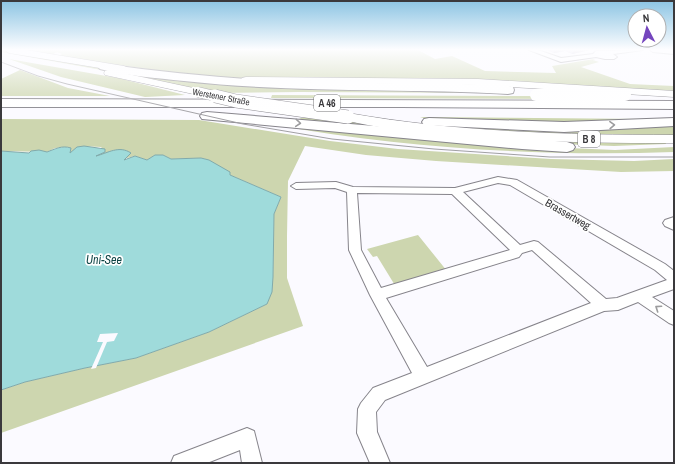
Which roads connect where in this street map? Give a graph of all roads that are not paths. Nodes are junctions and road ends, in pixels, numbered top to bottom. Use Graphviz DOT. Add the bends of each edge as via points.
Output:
graph roads {
  1 [pos="96,72"];
  2 [pos="135,72"];
  3 [pos="672,99"];
  4 [pos="1,103"];
  5 [pos="31,103"];
  6 [pos="1,111"];
  7 [pos="162,112"];
  8 [pos="674,114"];
  9 [pos="348,118"];
  10 [pos="674,122"];
  11 [pos="404,123"];
  12 [pos="674,139"];
  13 [pos="674,145"];
  14 [pos="567,147"];
  15 [pos="296,186"];
  16 [pos="352,190"];
  17 [pos="455,191"];
  18 [pos="674,222"];
  19 [pos="674,226"];
  20 [pos="518,250"];
  21 [pos="674,278"];
  22 [pos="674,283"];
  23 [pos="377,295"];
  24 [pos="641,297"];
  25 [pos="603,305"];
  26 [pos="674,319"];
  27 [pos="423,376"];
  28 [pos="181,463"];
  29 [pos="252,463"];
  30 [pos="380,463"];
  1 -- 9 [label="main road, Werstener Straße, bridge" via="236,101"];
  2 -- 3 [label="highway" via="233,82 333,87 473,88 644,100"];
  3 -- 5 [label="highway, A 46"];
  3 -- 5 [label="highway, bridge" via="625,94 256,94"];
  4 -- 5 [label="highway, A 46"];
  6 -- 7 [label="highway, A 46"];
  7 -- 8 [label="highway, A 46"];
  7 -- 14 [label="highway, one-way"];
  9 -- 11 [label="highway, A 46"];
  11 -- 10 [label="highway, A 46, one-way" via="564,127"];
  11 -- 12 [label="main road, B 8" via="477,134 532,138"];
  13 -- 14 [label="main road"];
  15 -- 16 [label="street, Brassertweg" via="336,185"];
  16 -- 17 [label="street, Brassertweg"];
  16 -- 23 [label="street" via="355,250"];
  17 -- 20 [label="street"];
  17 -- 21 [label="street, Brassertweg" via="498,180 513,182 660,267"];
  18 -- 19 [label="street" via="669,223"];
  20 -- 23 [label="street" via="514,254"];
  20 -- 25 [label="street" via="534,245"];
  22 -- 24 [label="street"];
  23 -- 27 [label="street"];
  24 -- 25 [label="street" via="618,304"];
  26 -- 24 [label="street, one-way"];
  25 -- 27 [label="street"];
  27 -- 30 [label="street" via="379,394 366,409 367,433"];
  28 -- 29 [label="street" via="247,438"];
}
